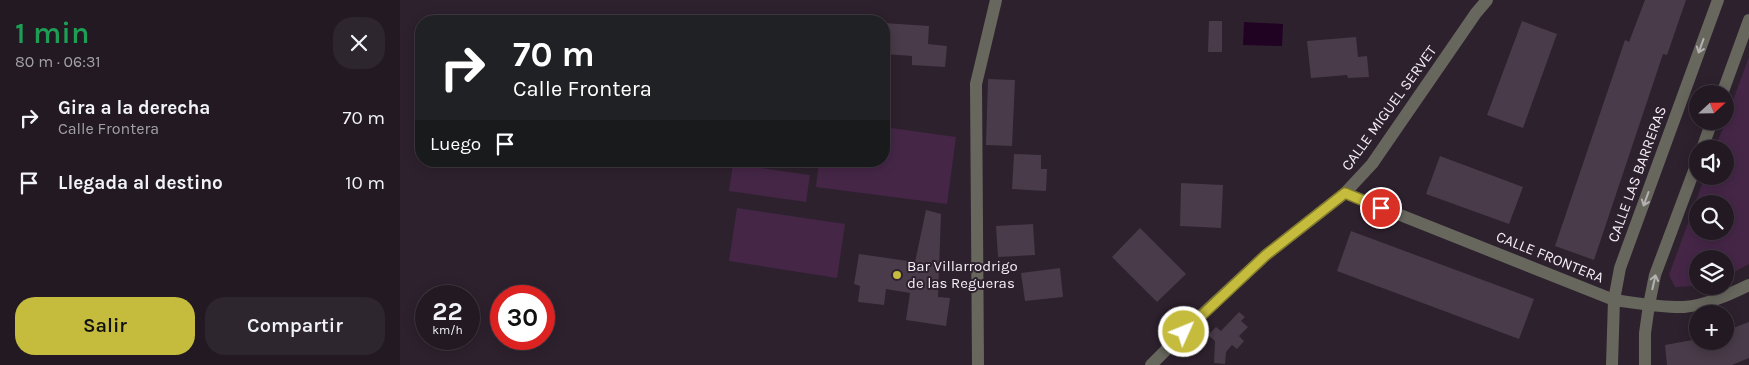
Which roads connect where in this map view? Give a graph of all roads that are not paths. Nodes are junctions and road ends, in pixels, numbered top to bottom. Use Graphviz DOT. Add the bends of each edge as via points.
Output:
graph roads {
  1 [pos="996,0"];
  2 [pos="1487,0"];
  3 [pos="1718,0"];
  4 [pos="1749,20"];
  5 [pos="1725,85"];
  6 [pos="1689,184"];
  7 [pos="1345,193"];
  8 [pos="1749,285"];
  9 [pos="1614,300"];
  10 [pos="1649,305"];
  11 [pos="978,365"];
  12 [pos="1151,365"];
  13 [pos="1612,365"];
  14 [pos="1645,365"];
  1 -- 11 [label="street" via="976,84"];
  2 -- 7 [label="street, CALLE MIGUEL SERVET" via="1372,164"];
  3 -- 9 [label="street, CALLE LAS BARRERAS, one-way" via="1620,268"];
  4 -- 5 [label="street"];
  10 -- 6 [label="street, one-way" via="1655,275"];
  7 -- 9 [label="street, CALLE FRONTERA"];
  7 -- 12 [label="street, CALLE MIGUEL SERVET" via="1266,255"];
  8 -- 10 [label="street, CALLE FRONTERA" via="1725,297 1683,307"];
  9 -- 10 [label="street, CALLE FRONTERA"];
  9 -- 13 [label="street, CALLE LAS BARRERAS"];
  10 -- 14 [label="street"];
}
